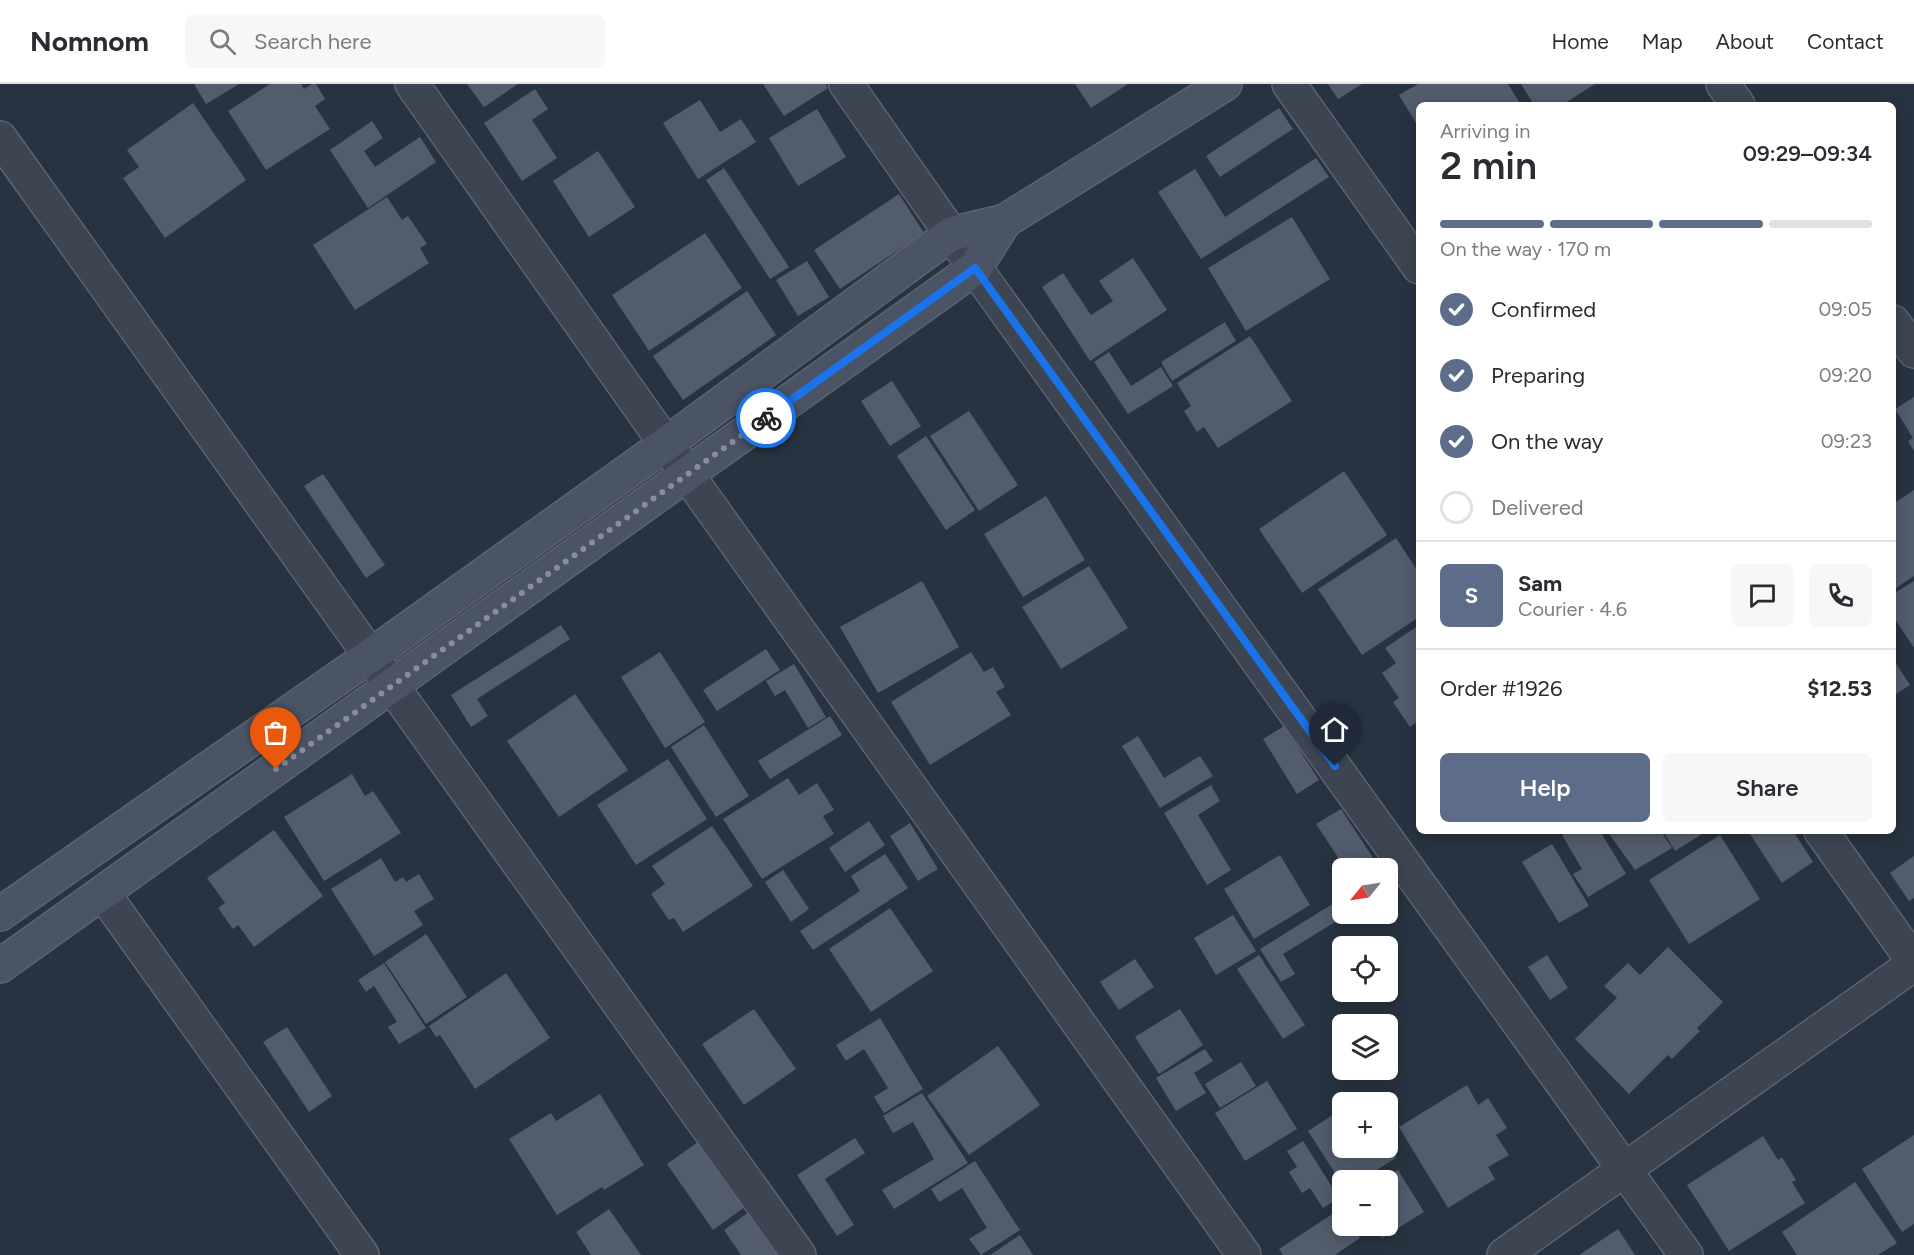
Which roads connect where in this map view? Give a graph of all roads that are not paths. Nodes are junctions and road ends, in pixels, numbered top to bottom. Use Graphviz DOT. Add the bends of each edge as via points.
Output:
graph roads {
  1 [pos="412,84"];
  2 [pos="846,84"];
  3 [pos="1225,84"];
  4 [pos="1289,84"];
  5 [pos="1724,84"];
  6 [pos="1736,102"];
  7 [pos="0,138"];
  8 [pos="1005,221"];
  9 [pos="951,234"];
  10 [pos="1416,263"];
  11 [pos="975,268"];
  12 [pos="1896,326"];
  13 [pos="1914,351"];
  14 [pos="666,444"];
  15 [pos="687,474"];
  16 [pos="370,656"];
  17 [pos="391,686"];
  18 [pos="1823,834"];
  19 [pos="103,893"];
  20 [pos="0,914"];
  21 [pos="1914,963"];
  22 [pos="0,966"];
  23 [pos="1624,1169"];
  24 [pos="355,1253"];
  25 [pos="799,1255"];
  26 [pos="1244,1255"];
  27 [pos="1504,1255"];
  28 [pos="1686,1255"];
  1 -- 14 [label="street"];
  2 -- 9 [label="street"];
  3 -- 8 [label="main road"];
  4 -- 10 [label="street"];
  5 -- 6 [label="street"];
  7 -- 16 [label="street"];
  8 -- 9 [label="main road"];
  8 -- 11 [label="main road"];
  9 -- 11 [label="street"];
  9 -- 14 [label="main road"];
  11 -- 15 [label="main road"];
  11 -- 23 [label="street"];
  12 -- 13 [label="street"];
  14 -- 15 [label="street"];
  14 -- 16 [label="main road"];
  15 -- 17 [label="main road"];
  15 -- 26 [label="street"];
  16 -- 17 [label="street"];
  16 -- 20 [label="main road"];
  17 -- 19 [label="main road"];
  17 -- 25 [label="street"];
  18 -- 21 [label="street"];
  19 -- 22 [label="main road"];
  19 -- 24 [label="street"];
  21 -- 23 [label="street"];
  23 -- 27 [label="street"];
  23 -- 28 [label="street"];
}
